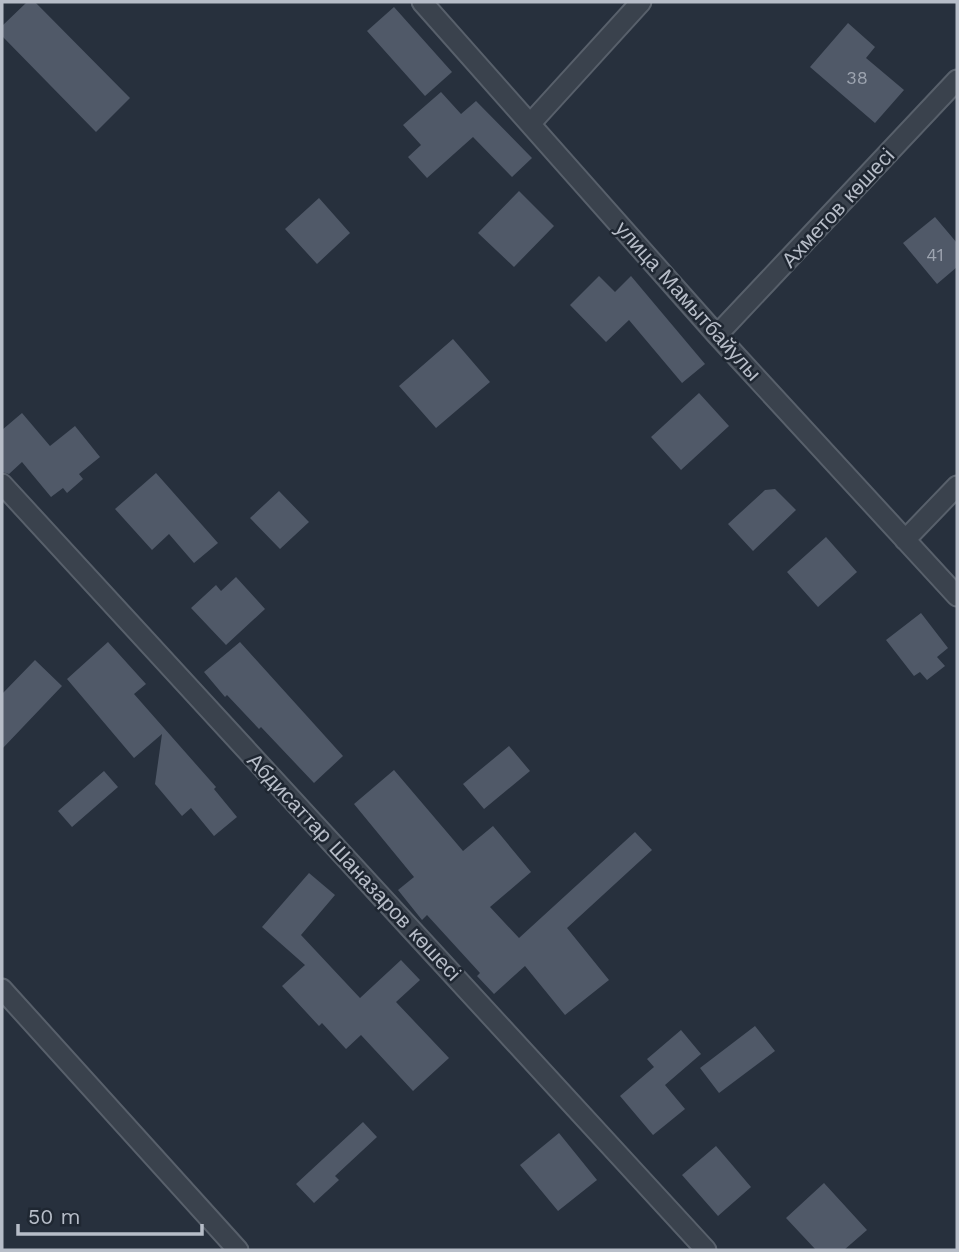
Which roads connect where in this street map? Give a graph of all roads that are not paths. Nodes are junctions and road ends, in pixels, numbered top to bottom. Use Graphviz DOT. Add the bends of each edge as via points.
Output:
graph roads {
  1 [pos="422,2"];
  2 [pos="641,2"];
  3 [pos="957,80"];
  4 [pos="530,124"];
  5 [pos="717,335"];
  6 [pos="2,484"];
  7 [pos="957,486"];
  8 [pos="905,540"];
  9 [pos="957,596"];
  10 [pos="2,989"];
  11 [pos="237,1250"];
  12 [pos="706,1250"];
  1 -- 4 [label="street, улица Мамытбайулы"];
  2 -- 4 [label="street"];
  3 -- 5 [label="street, Ахметов көшесі"];
  4 -- 5 [label="street, улица Мамытбайулы"];
  5 -- 8 [label="street, улица Мамытбайулы"];
  6 -- 12 [label="street, Абдисаттар Шаназаров көшесі"];
  7 -- 8 [label="street"];
  8 -- 9 [label="street, улица Мамытбайулы"];
  10 -- 11 [label="street"];
}
